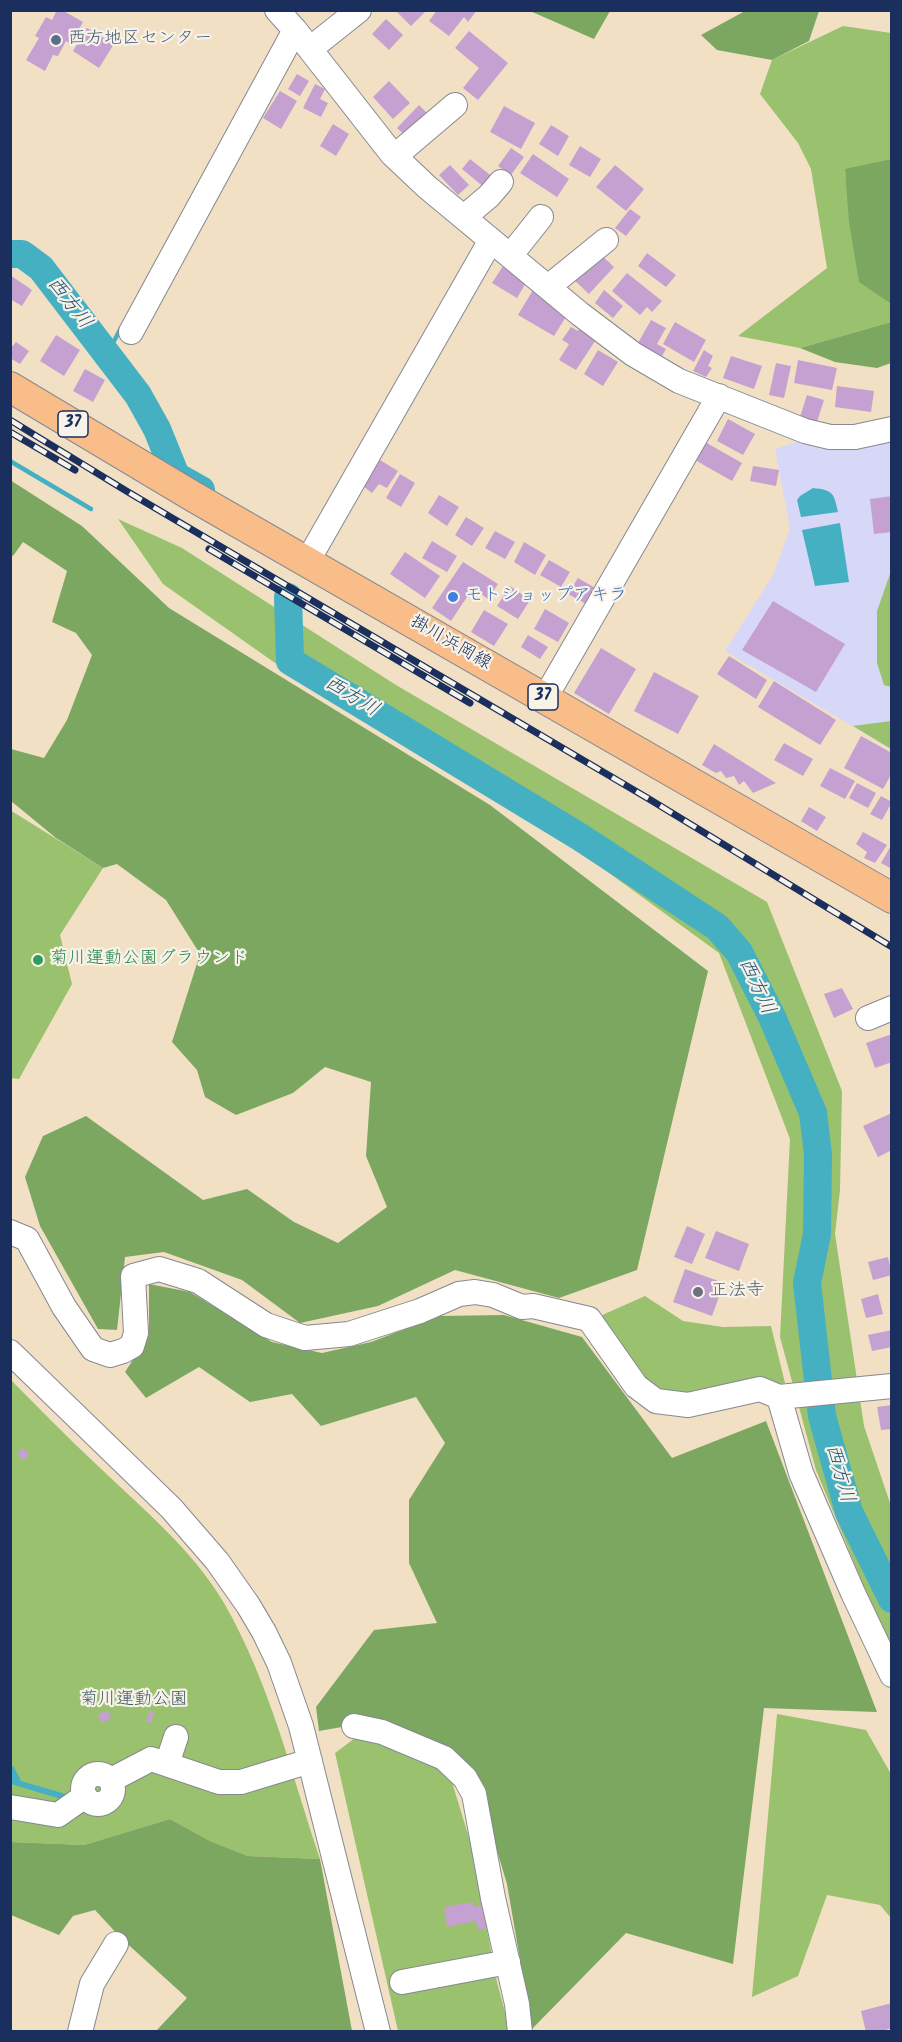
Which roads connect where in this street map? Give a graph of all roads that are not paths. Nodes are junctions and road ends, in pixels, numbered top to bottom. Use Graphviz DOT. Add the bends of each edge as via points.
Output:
graph roads {
  1 [pos="277,10"];
  2 [pos="359,10"];
  3 [pos="295,30"];
  4 [pos="310,49"];
  5 [pos="455,105"];
  6 [pos="395,156"];
  7 [pos="501,182"];
  8 [pos="464,217"];
  9 [pos="541,217"];
  10 [pos="491,240"];
  11 [pos="606,240"];
  12 [pos="510,256"];
  13 [pos="548,287"];
  14 [pos="131,332"];
  15 [pos="10,387"];
  16 [pos="719,396"];
  17 [pos="891,429"];
  18 [pos="308,562"];
  19 [pos="545,698"];
  20 [pos="891,898"];
  21 [pos="891,1008"];
  22 [pos="868,1018"];
  23 [pos="10,1232"];
  24 [pos="10,1352"];
  25 [pos="891,1386"];
  26 [pos="779,1397"];
  27 [pos="891,1675"];
  28 [pos="354,1726"];
  29 [pos="176,1737"];
  30 [pos="310,1761"];
  31 [pos="167,1764"];
  32 [pos="10,1807"];
  33 [pos="116,1944"];
  34 [pos="508,1962"];
  35 [pos="402,1982"];
  36 [pos="80,2031"];
  37 [pos="378,2031"];
  38 [pos="520,2031"];
  1 -- 3 [label="street"];
  2 -- 4 [label="street"];
  3 -- 4 [label="street"];
  3 -- 14 [label="street"];
  4 -- 6 [label="street"];
  5 -- 6 [label="street"];
  6 -- 8 [label="street"];
  7 -- 8 [label="street"];
  8 -- 10 [label="street"];
  9 -- 12 [label="street"];
  10 -- 12 [label="street"];
  10 -- 18 [label="street"];
  11 -- 13 [label="street"];
  12 -- 13 [label="street"];
  13 -- 16 [label="street" via="633,354 678,381"];
  15 -- 18 [label="main road, 掛川浜岡線 / 37"];
  16 -- 17 [label="street" via="805,431 830,437 855,437"];
  16 -- 19 [label="street"];
  18 -- 19 [label="main road, 掛川浜岡線 / 37"];
  19 -- 20 [label="main road, 掛川浜岡線 / 37"];
  21 -- 22 [label="street"];
  23 -- 26 [label="street" via="27,1239 64,1307 93,1348 110,1355 132,1346 136,1333 133,1276 159,1269 198,1281 266,1325 305,1338 349,1334 459,1294 493,1295 522,1307 589,1319 636,1386 656,1401 688,1405 760,1389"];
  24 -- 30 [label="street" via="171,1508 217,1561 264,1632 291,1695"];
  25 -- 26 [label="street"];
  26 -- 27 [label="street" via="801,1473"];
  28 -- 34 [label="street" via="382,1732 444,1758 465,1778 474,1794"];
  29 -- 31 [label="street"];
  30 -- 31 [label="street" via="217,1789"];
  30 -- 37 [label="street"];
  31 -- 32 [label="street" via="151,1759 111,1780 100,1773 90,1776 82,1788 85,1796 58,1815"];
  33 -- 36 [label="street" via="92,1984"];
  34 -- 35 [label="street"];
  34 -- 38 [label="street"];
}
